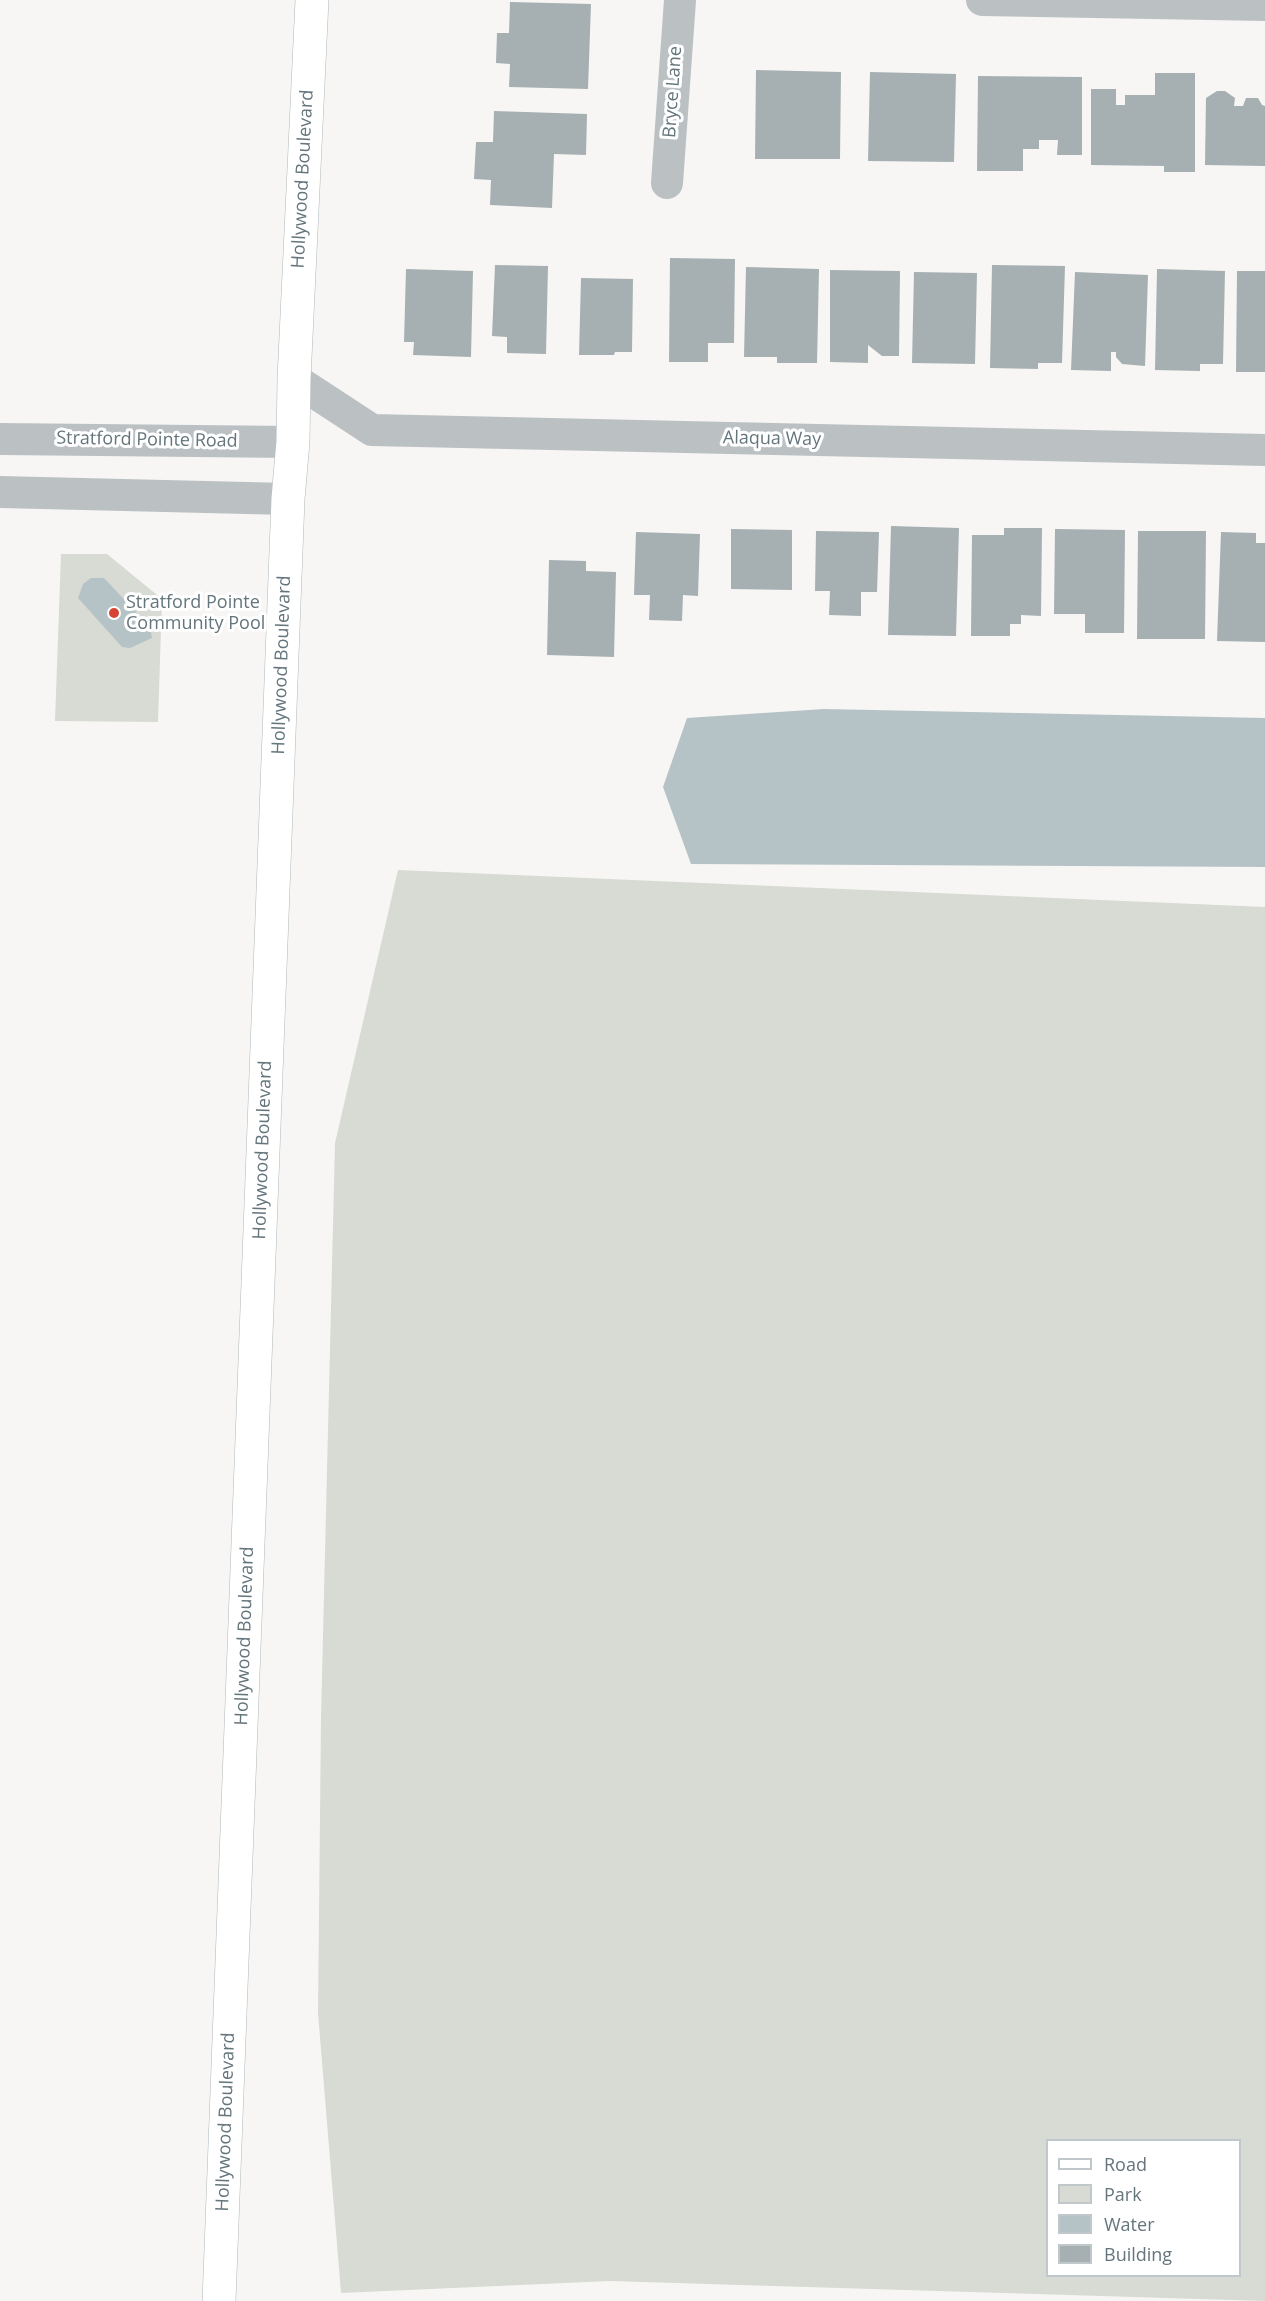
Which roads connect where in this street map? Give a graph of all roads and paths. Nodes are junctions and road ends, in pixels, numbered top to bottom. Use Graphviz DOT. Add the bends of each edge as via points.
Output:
graph roads {
  1 [pos="312,0"];
  2 [pos="680,0"];
  3 [pos="982,0"];
  4 [pos="1265,5"];
  5 [pos="667,183"];
  6 [pos="294,379"];
  7 [pos="0,439"];
  8 [pos="293,442"];
  9 [pos="1265,450"];
  10 [pos="0,492"];
  11 [pos="288,499"];
  12 [pos="219,2301"];
  1 -- 6 [label="street, Hollywood Boulevard"];
  2 -- 5 [label="street, Bryce Lane"];
  3 -- 4 [label="street"];
  6 -- 8 [label="street, Hollywood Boulevard"];
  6 -- 9 [label="street, Alaqua Way" via="372,430"];
  7 -- 8 [label="street, Stratford Pointe Road"];
  8 -- 11 [label="street, Hollywood Boulevard"];
  10 -- 11 [label="street"];
  11 -- 12 [label="street, Hollywood Boulevard"];
}
